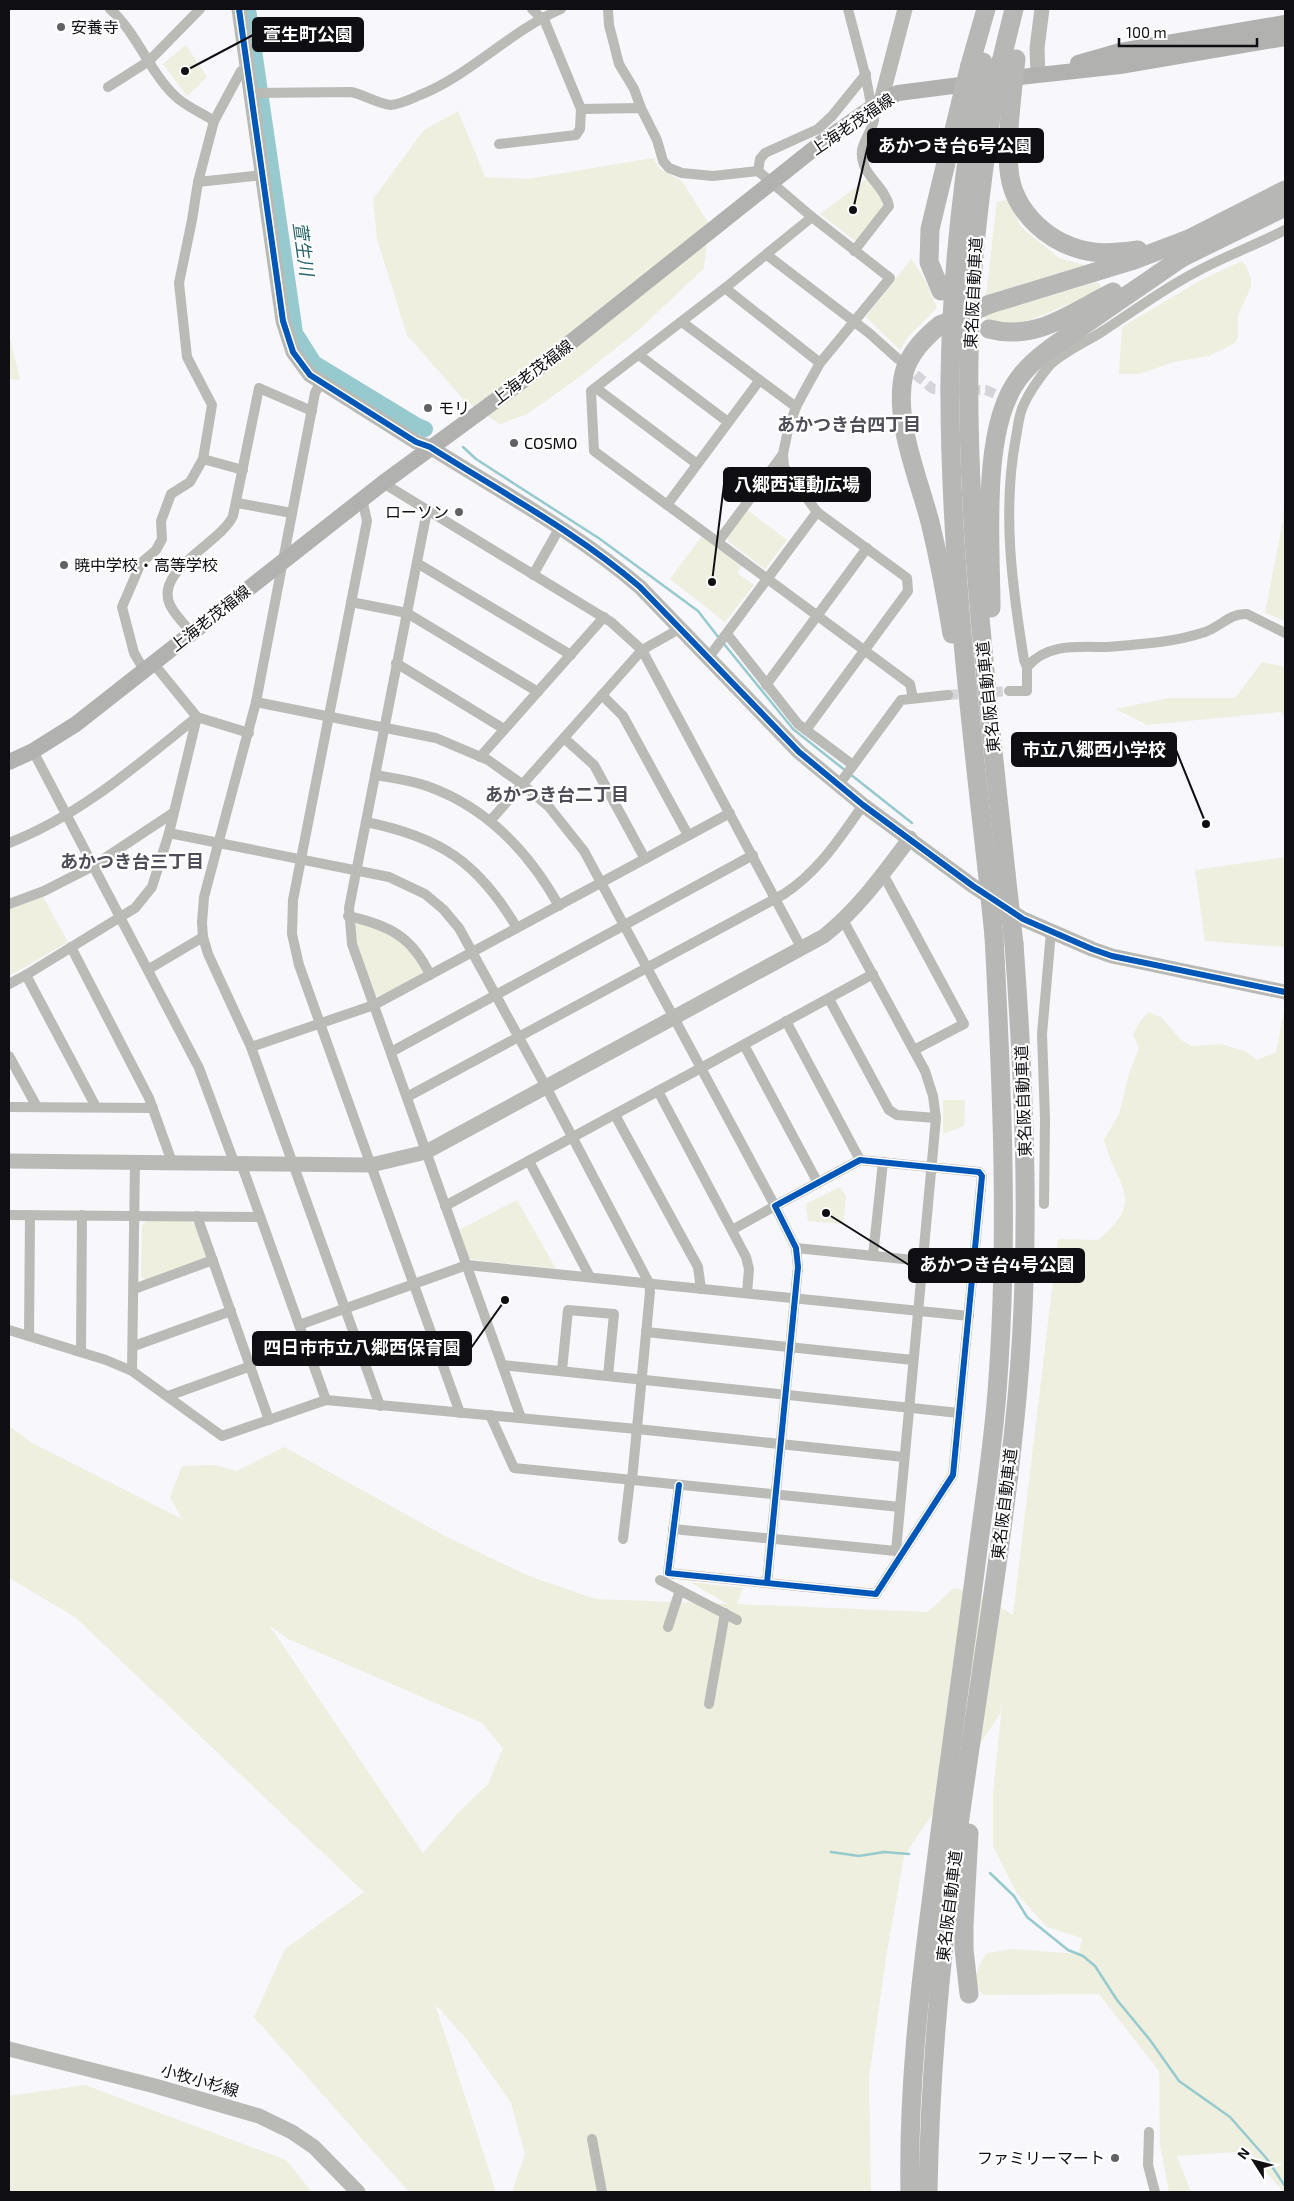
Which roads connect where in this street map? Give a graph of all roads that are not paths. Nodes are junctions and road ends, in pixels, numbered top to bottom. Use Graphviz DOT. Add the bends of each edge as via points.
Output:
graph roads {
  1 [pos="110,9"];
  2 [pos="200,9"];
  3 [pos="239,9"];
  4 [pos="532,9"];
  5 [pos="561,9"];
  6 [pos="608,9"];
  7 [pos="848,9"];
  8 [pos="905,9"];
  9 [pos="986,9"];
  10 [pos="995,9"];
  11 [pos="1014,9"];
  12 [pos="1024,9"];
  13 [pos="1042,9"];
  14 [pos="542,17"];
  15 [pos="1285,24"];
  16 [pos="1285,38"];
  17 [pos="149,61"];
  18 [pos="993,62"];
  19 [pos="248,68"];
  20 [pos="1035,74"];
  21 [pos="866,76"];
  22 [pos="108,87"];
  23 [pos="258,93"];
  24 [pos="986,98"];
  25 [pos="881,101"];
  26 [pos="641,108"];
  27 [pos="581,109"];
  28 [pos="214,121"];
  29 [pos="499,144"];
  30 [pos="758,171"];
  31 [pos="263,175"];
  32 [pos="198,182"];
  33 [pos="772,182"];
  34 [pos="1285,190"];
  35 [pos="1285,207"];
  36 [pos="812,218"];
  37 [pos="1285,230"];
  38 [pos="1189,239"];
  39 [pos="854,251"];
  40 [pos="766,255"];
  41 [pos="1183,257"];
  42 [pos="725,288"];
  43 [pos="941,291"];
  44 [pos="682,322"];
  45 [pos="854,322"];
  46 [pos="988,329"];
  47 [pos="639,355"];
  48 [pos="898,359"];
  49 [pos="820,363"];
  50 [pos="759,381"];
  51 [pos="321,382"];
  52 [pos="596,388"];
  53 [pos="796,407"];
  54 [pos="312,411"];
  55 [pos="728,422"];
  56 [pos="430,447"];
  57 [pos="783,454"];
  58 [pos="203,460"];
  59 [pos="697,464"];
  60 [pos="243,470"];
  61 [pos="383,483"];
  62 [pos="362,500"];
  63 [pos="237,503"];
  64 [pos="667,504"];
  65 [pos="427,511"];
  66 [pos="818,512"];
  67 [pos="292,513"];
  68 [pos="560,527"];
  69 [pos="718,542"];
  70 [pos="867,548"];
  71 [pos="284,559"];
  72 [pos="417,563"];
  73 [pos="533,575"];
  74 [pos="768,579"];
  75 [pos="351,602"];
  76 [pos="407,613"];
  77 [pos="817,615"];
  78 [pos="604,617"];
  79 [pos="681,628"];
  80 [pos="192,632"];
  81 [pos="1285,632"];
  82 [pos="723,639"];
  83 [pos="642,650"];
  84 [pos="864,650"];
  85 [pos="571,655"];
  86 [pos="709,658"];
  87 [pos="396,663"];
  88 [pos="148,666"];
  89 [pos="1027,667"];
  90 [pos="766,685"];
  91 [pos="1010,691"];
  92 [pos="538,692"];
  93 [pos="602,695"];
  94 [pos="948,696"];
  95 [pos="913,698"];
  96 [pos="256,702"];
  97 [pos="329,715"];
  98 [pos="197,717"];
  99 [pos="384,726"];
  100 [pos="504,729"];
  101 [pos="806,730"];
  102 [pos="249,733"];
  103 [pos="564,738"];
  104 [pos="33,751"];
  105 [pos="480,757"];
  106 [pos="9,762"];
  107 [pos="375,774"];
  108 [pos="846,774"];
  109 [pos="522,784"];
  110 [pos="979,793"];
  111 [pos="998,794"];
  112 [pos="863,806"];
  113 [pos="173,813"];
  114 [pos="730,813"];
  115 [pos="67,816"];
  116 [pos="490,821"];
  117 [pos="366,822"];
  118 [pos="169,833"];
  119 [pos="688,835"];
  120 [pos="910,838"];
  121 [pos="9,843"];
  122 [pos="218,843"];
  123 [pos="753,855"];
  124 [pos="301,859"];
  125 [pos="645,859"];
  126 [pos="93,866"];
  127 [pos="356,870"];
  128 [pos="883,874"];
  129 [pos="602,883"];
  130 [pos="776,899"];
  131 [pos="9,904"];
  132 [pos="559,906"];
  133 [pos="348,916"];
  134 [pos="121,917"];
  135 [pos="843,920"];
  136 [pos="624,925"];
  137 [pos="517,928"];
  138 [pos="1051,932"];
  139 [pos="203,937"];
  140 [pos="71,947"];
  141 [pos="802,949"];
  142 [pos="474,952"];
  143 [pos="647,968"];
  144 [pos="148,969"];
  145 [pos="873,974"];
  146 [pos="26,975"];
  147 [pos="430,975"];
  148 [pos="9,984"];
  149 [pos="1285,992"];
  150 [pos="496,994"];
  151 [pos="829,999"];
  152 [pos="374,1005"];
  153 [pos="674,1018"];
  154 [pos="786,1022"];
  155 [pos="320,1024"];
  156 [pos="520,1038"];
  157 [pos="744,1045"];
  158 [pos="251,1048"];
  159 [pos="914,1050"];
  160 [pos="391,1052"];
  161 [pos="9,1057"];
  162 [pos="701,1068"];
  163 [pos="546,1087"];
  164 [pos="658,1091"];
  165 [pos="407,1097"];
  166 [pos="9,1107"];
  167 [pos="37,1107"];
  168 [pos="96,1107"];
  169 [pos="153,1108"];
  170 [pos="615,1115"];
  171 [pos="936,1118"];
  172 [pos="572,1138"];
  173 [pos="426,1152"];
  174 [pos="860,1160"];
  175 [pos="9,1161"];
  176 [pos="529,1161"];
  177 [pos="135,1162"];
  178 [pos="172,1162"];
  179 [pos="238,1162"];
  180 [pos="883,1162"];
  181 [pos="294,1164"];
  182 [pos="371,1165"];
  183 [pos="933,1167"];
  184 [pos="818,1183"];
  185 [pos="1044,1204"];
  186 [pos="445,1206"];
  187 [pos="775,1206"];
  188 [pos="9,1215"];
  189 [pos="30,1215"];
  190 [pos="82,1215"];
  191 [pos="134,1216"];
  192 [pos="197,1216"];
  193 [pos="260,1216"];
  194 [pos="732,1230"];
  195 [pos="796,1248"];
  196 [pos="873,1256"];
  197 [pos="213,1260"];
  198 [pos="924,1261"];
  199 [pos="467,1265"];
  200 [pos="590,1276"];
  201 [pos="649,1283"];
  202 [pos="414,1284"];
  203 [pos="134,1289"];
  204 [pos="701,1289"];
  205 [pos="747,1293"];
  206 [pos="795,1298"];
  207 [pos="346,1308"];
  208 [pos="919,1310"];
  209 [pos="231,1311"];
  210 [pos="968,1316"];
  211 [pos="299,1325"];
  212 [pos="9,1330"];
  213 [pos="646,1332"];
  214 [pos="29,1336"];
  215 [pos="134,1346"];
  216 [pos="790,1347"];
  217 [pos="81,1352"];
  218 [pos="913,1360"];
  219 [pos="502,1365"];
  220 [pos="251,1366"];
  221 [pos="132,1370"];
  222 [pos="562,1370"];
  223 [pos="608,1376"];
  224 [pos="641,1380"];
  225 [pos="786,1395"];
  226 [pos="168,1396"];
  227 [pos="326,1400"];
  228 [pos="380,1406"];
  229 [pos="909,1407"];
  230 [pos="460,1413"];
  231 [pos="959,1413"];
  232 [pos="490,1415"];
  233 [pos="522,1418"];
  234 [pos="270,1420"];
  235 [pos="636,1429"];
  236 [pos="781,1444"];
  237 [pos="904,1457"];
  238 [pos="631,1480"];
  239 [pos="679,1485"];
  240 [pos="776,1494"];
  241 [pos="900,1507"];
  242 [pos="673,1529"];
  243 [pos="623,1539"];
  244 [pos="771,1539"];
  245 [pos="898,1553"];
  246 [pos="686,1575"];
  247 [pos="660,1580"];
  248 [pos="767,1583"];
  249 [pos="679,1590"];
  250 [pos="725,1614"];
  251 [pos="737,1620"];
  252 [pos="668,1627"];
  253 [pos="978,1700"];
  254 [pos="709,1704"];
  255 [pos="969,1994"];
  256 [pos="918,2009"];
  257 [pos="9,2050"];
  258 [pos="1149,2132"];
  259 [pos="592,2139"];
  260 [pos="358,2192"];
  261 [pos="602,2192"];
  262 [pos="898,2192"];
  263 [pos="910,2192"];
  264 [pos="928,2192"];
  265 [pos="1155,2192"];
  1 -- 17 [label="street" via="122,20"];
  2 -- 17 [label="street"];
  3 -- 19 [label="street"];
  4 -- 14 [label="street"];
  5 -- 14 [label="street"];
  6 -- 26 [label="street" via="620,64"];
  7 -- 21 [label="street"];
  8 -- 25 [label="street"];
  9 -- 18 [label="highway"];
  10 -- 18 [label="highway, 東名阪自動車道"];
  11 -- 18 [label="highway, 東名阪自動車道"];
  12 -- 18 [label="highway"];
  13 -- 20 [label="street"];
  14 -- 23 [label="street" via="453,80 399,103 388,105 351,92"];
  14 -- 27 [label="street"];
  15 -- 20 [label="main road, 上海老茂福線" via="1120,51"];
  16 -- 20 [label="main road, 上海老茂福線" via="1120,66"];
  17 -- 22 [label="street"];
  17 -- 28 [label="street" via="175,96"];
  18 -- 24 [label="highway, 東名阪自動車道, bridge"];
  18 -- 24 [label="highway, bridge"];
  19 -- 23 [label="street"];
  19 -- 28 [label="street" via="241,71"];
  20 -- 25 [label="main road, 上海老茂福線" via="898,93"];
  21 -- 30 [label="street" via="825,123 765,154 760,159"];
  21 -- 39 [label="street, bridge" via="874,120 862,147 864,167 887,197 889,206"];
  23 -- 31 [label="street"];
  24 -- 38 [label="highway" via="1008,140 1012,188 1029,217 1056,240 1092,252 1114,253"];
  24 -- 43 [label="highway" via="930,229 929,262"];
  24 -- 110 [label="highway, 東名阪自動車道" via="958,225 950,382 956,543"];
  24 -- 111 [label="highway, 東名阪自動車道" via="984,160 971,296 969,381 975,549"];
  25 -- 33 [label="main road, 上海老茂福線"];
  26 -- 27 [label="street"];
  26 -- 30 [label="street" via="669,168 682,173 713,176"];
  27 -- 29 [label="street" via="580,129 576,135"];
  28 -- 32 [label="street"];
  30 -- 33 [label="street"];
  31 -- 32 [label="street"];
  31 -- 51 [label="street" via="286,334 305,369"];
  32 -- 58 [label="street" via="180,273 179,294 187,358 212,405"];
  33 -- 36 [label="street"];
  33 -- 56 [label="main road, 上海老茂福線" via="522,381"];
  34 -- 38 [label="highway"];
  35 -- 41 [label="highway"];
  36 -- 39 [label="street"];
  36 -- 40 [label="street"];
  37 -- 89 [label="street" via="1194,273 1136,307 1054,362 1019,405 1008,487 1008,512 1016,604"];
  38 -- 110 [label="highway, bridge" via="1131,261 990,304 940,325 920,344 905,371 902,417 943,576"];
  39 -- 45 [label="street" via="890,278"];
  40 -- 42 [label="street"];
  40 -- 45 [label="street"];
  41 -- 46 [label="highway" via="1044,326 1016,333"];
  41 -- 111 [label="highway" via="1043,354 1018,378 1002,409 994,451 990,530"];
  42 -- 44 [label="street"];
  42 -- 49 [label="street"];
  44 -- 47 [label="street"];
  44 -- 50 [label="street"];
  45 -- 48 [label="street"];
  45 -- 49 [label="street"];
  47 -- 52 [label="street"];
  47 -- 55 [label="street"];
  49 -- 53 [label="street"];
  50 -- 53 [label="street"];
  50 -- 55 [label="street"];
  51 -- 54 [label="street"];
  51 -- 56 [label="street" via="416,442"];
  52 -- 59 [label="street"];
  52 -- 64 [label="street" via="591,391 594,451"];
  53 -- 57 [label="street"];
  54 -- 60 [label="street" via="259,388"];
  54 -- 67 [label="street"];
  55 -- 59 [label="street"];
  56 -- 61 [label="main road, 上海老茂福線"];
  56 -- 68 [label="street"];
  57 -- 66 [label="street" via="784,467"];
  57 -- 69 [label="street"];
  58 -- 60 [label="street"];
  58 -- 88 [label="street" via="190,482 171,494 161,521 162,539 156,550 141,563 122,607 134,652"];
  59 -- 64 [label="street"];
  60 -- 63 [label="street"];
  61 -- 62 [label="main road, 上海老茂福線"];
  61 -- 65 [label="street"];
  62 -- 71 [label="main road, 上海老茂福線"];
  62 -- 75 [label="street" via="367,521"];
  63 -- 67 [label="street"];
  63 -- 80 [label="street" via="224,530 181,566 168,585 170,604"];
  64 -- 69 [label="street"];
  65 -- 72 [label="street"];
  65 -- 73 [label="street"];
  66 -- 70 [label="street"];
  66 -- 74 [label="street"];
  67 -- 71 [label="street"];
  68 -- 73 [label="street"];
  68 -- 79 [label="street" via="616,566"];
  69 -- 74 [label="street"];
  70 -- 77 [label="street"];
  70 -- 84 [label="street" via="907,578 908,591"];
  71 -- 80 [label="main road, 上海老茂福線"];
  71 -- 96 [label="street"];
  72 -- 76 [label="street"];
  72 -- 85 [label="street"];
  73 -- 78 [label="street"];
  74 -- 77 [label="street"];
  74 -- 82 [label="street"];
  75 -- 76 [label="street"];
  75 -- 97 [label="street"];
  76 -- 87 [label="street"];
  76 -- 92 [label="street"];
  77 -- 84 [label="street"];
  77 -- 90 [label="street"];
  78 -- 83 [label="street"];
  78 -- 85 [label="street"];
  79 -- 83 [label="street"];
  79 -- 86 [label="street"];
  80 -- 88 [label="main road, 上海老茂福線"];
  81 -- 89 [label="street" via="1241,614 1212,630 1188,637 1132,645 1062,648 1039,656"];
  82 -- 86 [label="street"];
  82 -- 90 [label="street"];
  83 -- 93 [label="street"];
  83 -- 114 [label="street"];
  84 -- 95 [label="street" via="910,684"];
  84 -- 101 [label="street"];
  85 -- 92 [label="street"];
  86 -- 108 [label="street" via="799,752"];
  87 -- 99 [label="street"];
  87 -- 100 [label="street"];
  88 -- 98 [label="street"];
  88 -- 104 [label="main road, 上海老茂福線" via="76,724"];
  89 -- 91 [label="street" via="1026,692"];
  90 -- 101 [label="street"];
  92 -- 100 [label="street"];
  93 -- 103 [label="street"];
  93 -- 119 [label="street" via="623,716"];
  94 -- 95 [label="street"];
  95 -- 108 [label="street" via="901,700"];
  96 -- 97 [label="street"];
  96 -- 102 [label="street"];
  97 -- 99 [label="street"];
  97 -- 124 [label="street"];
  98 -- 102 [label="street"];
  98 -- 113 [label="street"];
  98 -- 115 [label="street"];
  99 -- 105 [label="street" via="436,738"];
  99 -- 107 [label="street"];
  100 -- 105 [label="street"];
  101 -- 108 [label="street"];
  102 -- 122 [label="street"];
  103 -- 109 [label="street"];
  103 -- 125 [label="street" via="594,765"];
  104 -- 106 [label="main road, 上海老茂福線"];
  104 -- 115 [label="street"];
  105 -- 109 [label="street"];
  107 -- 116 [label="street" via="426,786 465,804"];
  107 -- 117 [label="street"];
  108 -- 112 [label="street"];
  109 -- 116 [label="street"];
  109 -- 129 [label="street" via="561,821"];
  110 -- 256 [label="highway, 東名阪自動車道, bridge" via="994,936 1003,1119 1003,1299 997,1393"];
  111 -- 253 [label="highway, 東名阪自動車道, bridge" via="1014,944 1024,1105 1026,1256 1017,1397"];
  112 -- 120 [label="street"];
  112 -- 130 [label="street" via="819,866"];
  113 -- 118 [label="street"];
  113 -- 126 [label="street"];
  114 -- 119 [label="street"];
  114 -- 123 [label="street"];
  115 -- 121 [label="street"];
  115 -- 126 [label="street"];
  116 -- 132 [label="street" via="528,858"];
  117 -- 127 [label="street"];
  117 -- 137 [label="street" via="427,839 466,864 495,894"];
  118 -- 122 [label="street"];
  118 -- 134 [label="street" via="152,887 141,903"];
  119 -- 125 [label="street"];
  120 -- 128 [label="street"];
  120 -- 138 [label="street" via="990,897 1023,919"];
  122 -- 124 [label="street"];
  122 -- 139 [label="street" via="204,897"];
  123 -- 130 [label="street"];
  123 -- 136 [label="street"];
  124 -- 127 [label="street"];
  124 -- 155 [label="street" via="292,900 292,934 297,960"];
  125 -- 129 [label="street"];
  126 -- 131 [label="street" via="44,891"];
  126 -- 134 [label="street"];
  127 -- 133 [label="street"];
  127 -- 142 [label="street" via="389,877 425,894 447,913"];
  128 -- 135 [label="street"];
  128 -- 159 [label="street" via="964,1024"];
  129 -- 132 [label="street"];
  129 -- 136 [label="street"];
  130 -- 141 [label="street"];
  130 -- 143 [label="street"];
  132 -- 137 [label="street"];
  133 -- 147 [label="street" via="394,931 410,944"];
  133 -- 152 [label="street" via="352,944"];
  134 -- 140 [label="street"];
  134 -- 144 [label="street"];
  135 -- 141 [label="street"];
  135 -- 145 [label="street"];
  136 -- 143 [label="street"];
  136 -- 150 [label="street"];
  137 -- 142 [label="street"];
  138 -- 149 [label="street" via="1112,956"];
  138 -- 185 [label="street" via="1042,1034"];
  139 -- 144 [label="street"];
  139 -- 158 [label="street"];
  140 -- 146 [label="street"];
  140 -- 169 [label="street"];
  141 -- 153 [label="street"];
  142 -- 147 [label="street"];
  142 -- 150 [label="street"];
  143 -- 153 [label="street"];
  143 -- 156 [label="street"];
  144 -- 179 [label="street" via="199,1068"];
  145 -- 151 [label="street"];
  145 -- 159 [label="street"];
  146 -- 148 [label="street"];
  146 -- 168 [label="street"];
  147 -- 152 [label="street"];
  150 -- 156 [label="street"];
  150 -- 160 [label="street"];
  151 -- 154 [label="street"];
  151 -- 171 [label="street" via="889,1110 897,1114"];
  152 -- 155 [label="street"];
  152 -- 160 [label="street"];
  153 -- 162 [label="street"];
  153 -- 163 [label="street"];
  154 -- 157 [label="street"];
  154 -- 174 [label="street"];
  155 -- 158 [label="street"];
  155 -- 182 [label="street"];
  156 -- 163 [label="street"];
  156 -- 165 [label="street"];
  157 -- 162 [label="street"];
  157 -- 184 [label="street"];
  158 -- 181 [label="street"];
  159 -- 171 [label="street" via="929,1082"];
  160 -- 165 [label="street"];
  161 -- 167 [label="street"];
  162 -- 164 [label="street"];
  162 -- 187 [label="street"];
  163 -- 172 [label="street"];
  163 -- 173 [label="street"];
  164 -- 170 [label="street"];
  164 -- 194 [label="street"];
  165 -- 173 [label="street"];
  166 -- 167 [label="street"];
  167 -- 168 [label="street"];
  168 -- 169 [label="street"];
  169 -- 178 [label="street"];
  170 -- 172 [label="street"];
  170 -- 204 [label="street" via="698,1267"];
  171 -- 183 [label="street"];
  172 -- 176 [label="street"];
  172 -- 201 [label="street"];
  173 -- 182 [label="street"];
  173 -- 186 [label="street"];
  174 -- 180 [label="street"];
  174 -- 184 [label="street"];
  175 -- 177 [label="street"];
  176 -- 186 [label="street"];
  176 -- 200 [label="street"];
  177 -- 178 [label="street"];
  177 -- 191 [label="street"];
  178 -- 179 [label="street"];
  179 -- 181 [label="street"];
  179 -- 193 [label="street"];
  180 -- 183 [label="street"];
  180 -- 196 [label="street"];
  181 -- 182 [label="street"];
  181 -- 207 [label="street"];
  182 -- 202 [label="street"];
  183 -- 198 [label="street"];
  183 -- 210 [label="street" via="979,1172 982,1176"];
  184 -- 187 [label="street"];
  186 -- 199 [label="street"];
  187 -- 194 [label="street"];
  187 -- 195 [label="street"];
  188 -- 189 [label="street"];
  189 -- 190 [label="street"];
  189 -- 214 [label="street"];
  190 -- 191 [label="street"];
  190 -- 217 [label="street"];
  191 -- 192 [label="street"];
  191 -- 203 [label="street"];
  192 -- 193 [label="street"];
  192 -- 197 [label="street"];
  193 -- 211 [label="street"];
  194 -- 205 [label="street" via="748,1263"];
  195 -- 196 [label="street"];
  195 -- 206 [label="street"];
  196 -- 198 [label="street"];
  197 -- 203 [label="street"];
  197 -- 209 [label="street"];
  198 -- 208 [label="street"];
  199 -- 200 [label="street"];
  199 -- 202 [label="street"];
  199 -- 219 [label="street"];
  200 -- 201 [label="street"];
  201 -- 204 [label="street"];
  201 -- 213 [label="street"];
  202 -- 207 [label="street"];
  202 -- 230 [label="street"];
  203 -- 215 [label="street"];
  204 -- 205 [label="street"];
  205 -- 206 [label="street"];
  206 -- 208 [label="street"];
  206 -- 216 [label="street"];
  207 -- 211 [label="street"];
  207 -- 228 [label="street"];
  208 -- 210 [label="street"];
  208 -- 218 [label="street"];
  209 -- 215 [label="street"];
  209 -- 220 [label="street"];
  210 -- 231 [label="street"];
  211 -- 227 [label="street"];
  212 -- 214 [label="street"];
  213 -- 216 [label="street"];
  213 -- 224 [label="street"];
  214 -- 217 [label="street"];
  215 -- 221 [label="street"];
  216 -- 218 [label="street"];
  216 -- 225 [label="street"];
  217 -- 221 [label="street"];
  218 -- 229 [label="street"];
  219 -- 222 [label="street"];
  219 -- 233 [label="street"];
  220 -- 226 [label="street"];
  220 -- 234 [label="street"];
  221 -- 226 [label="street"];
  222 -- 223 [label="street"];
  222 -- 223 [label="street" via="568,1310 614,1314"];
  223 -- 224 [label="street"];
  224 -- 225 [label="street"];
  224 -- 235 [label="street"];
  225 -- 229 [label="street"];
  225 -- 236 [label="street"];
  226 -- 234 [label="street" via="222,1436"];
  227 -- 228 [label="street"];
  227 -- 234 [label="street"];
  228 -- 230 [label="street"];
  229 -- 231 [label="street"];
  229 -- 237 [label="street"];
  230 -- 232 [label="street"];
  231 -- 245 [label="street" via="953,1475"];
  232 -- 233 [label="street"];
  232 -- 238 [label="street" via="514,1468"];
  233 -- 235 [label="street"];
  235 -- 236 [label="street"];
  235 -- 238 [label="street"];
  236 -- 237 [label="street"];
  236 -- 240 [label="street"];
  237 -- 241 [label="street"];
  238 -- 239 [label="street"];
  238 -- 243 [label="street"];
  239 -- 240 [label="street"];
  239 -- 242 [label="street"];
  240 -- 241 [label="street"];
  240 -- 244 [label="street"];
  241 -- 245 [label="street"];
  242 -- 244 [label="street"];
  242 -- 246 [label="street" via="668,1573"];
  244 -- 245 [label="street"];
  244 -- 248 [label="street"];
  245 -- 248 [label="street" via="876,1594"];
  246 -- 248 [label="street"];
  246 -- 249 [label="street"];
  247 -- 249 [label="street"];
  249 -- 250 [label="street"];
  249 -- 252 [label="street"];
  250 -- 251 [label="street"];
  250 -- 254 [label="street"];
  253 -- 255 [label="highway" via="964,1925"];
  253 -- 264 [label="highway, 東名阪自動車道" via="936,2012"];
  256 -- 262 [label="highway"];
  256 -- 263 [label="highway, 東名阪自動車道"];
  257 -- 260 [label="street, 小牧小杉線" via="259,2116 314,2147"];
  258 -- 265 [label="street" via="1148,2165"];
  259 -- 261 [label="street"];
}
